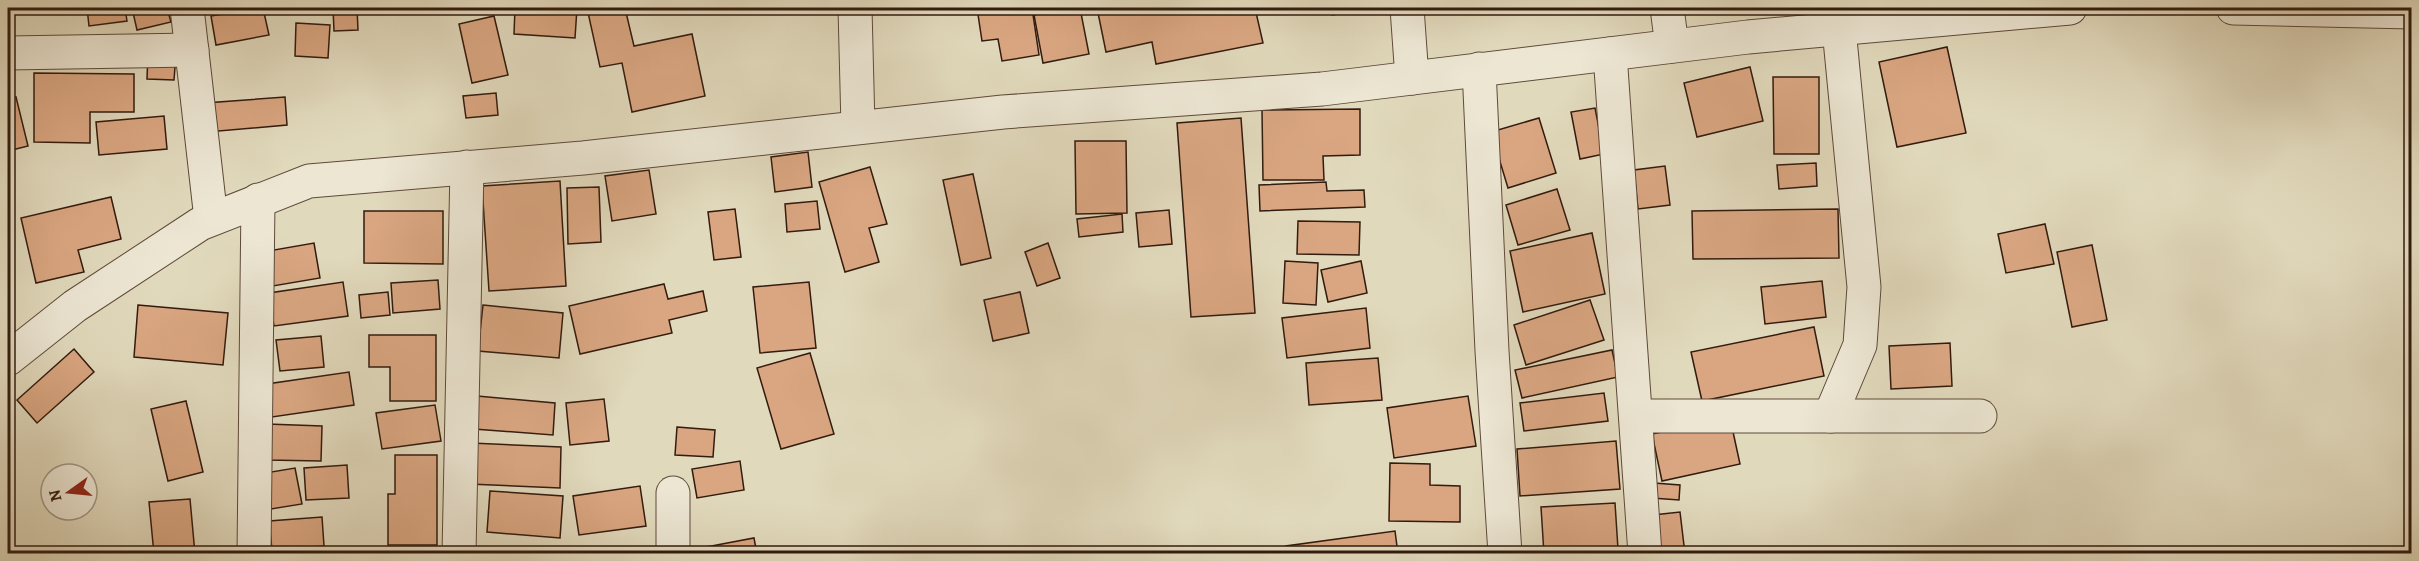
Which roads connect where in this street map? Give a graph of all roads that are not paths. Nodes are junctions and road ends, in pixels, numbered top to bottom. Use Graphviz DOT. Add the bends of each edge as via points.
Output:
graph roads {
  1 [pos="187,8"];
  2 [pos="855,8"];
  3 [pos="1407,8"];
  4 [pos="1667,8"];
  5 [pos="2070,8"];
  6 [pos="2233,8"];
  7 [pos="2412,12"];
  8 [pos="1839,29"];
  9 [pos="1672,46"];
  10 [pos="192,50"];
  11 [pos="8,53"];
  12 [pos="1610,54"];
  13 [pos="1479,69"];
  14 [pos="1412,78"];
  15 [pos="858,128"];
  16 [pos="467,167"];
  17 [pos="258,201"];
  18 [pos="211,219"];
  19 [pos="8,359"];
  20 [pos="1636,416"];
  21 [pos="1830,416"];
  22 [pos="1980,416"];
  23 [pos="673,493"];
  24 [pos="254,554"];
  25 [pos="459,554"];
  26 [pos="673,554"];
  27 [pos="1505,554"];
  28 [pos="1646,554"];
  1 -- 10 [label="street"];
  2 -- 15 [label="street"];
  3 -- 14 [label="street"];
  4 -- 9 [label="street"];
  5 -- 8 [label="street"];
  6 -- 7 [label="street"];
  8 -- 9 [label="street"];
  8 -- 21 [label="street" via="1864,287 1860,345"];
  9 -- 12 [label="street"];
  10 -- 11 [label="street"];
  10 -- 18 [label="street"];
  12 -- 13 [label="street"];
  12 -- 20 [label="street"];
  13 -- 14 [label="street"];
  13 -- 27 [label="street"];
  14 -- 15 [label="street"];
  15 -- 16 [label="street"];
  16 -- 17 [label="street" via="309,181"];
  16 -- 25 [label="street"];
  17 -- 18 [label="street"];
  17 -- 24 [label="street"];
  18 -- 19 [label="street" via="75,306"];
  20 -- 21 [label="street"];
  20 -- 28 [label="street"];
  21 -- 22 [label="street"];
  23 -- 26 [label="street"];
}
